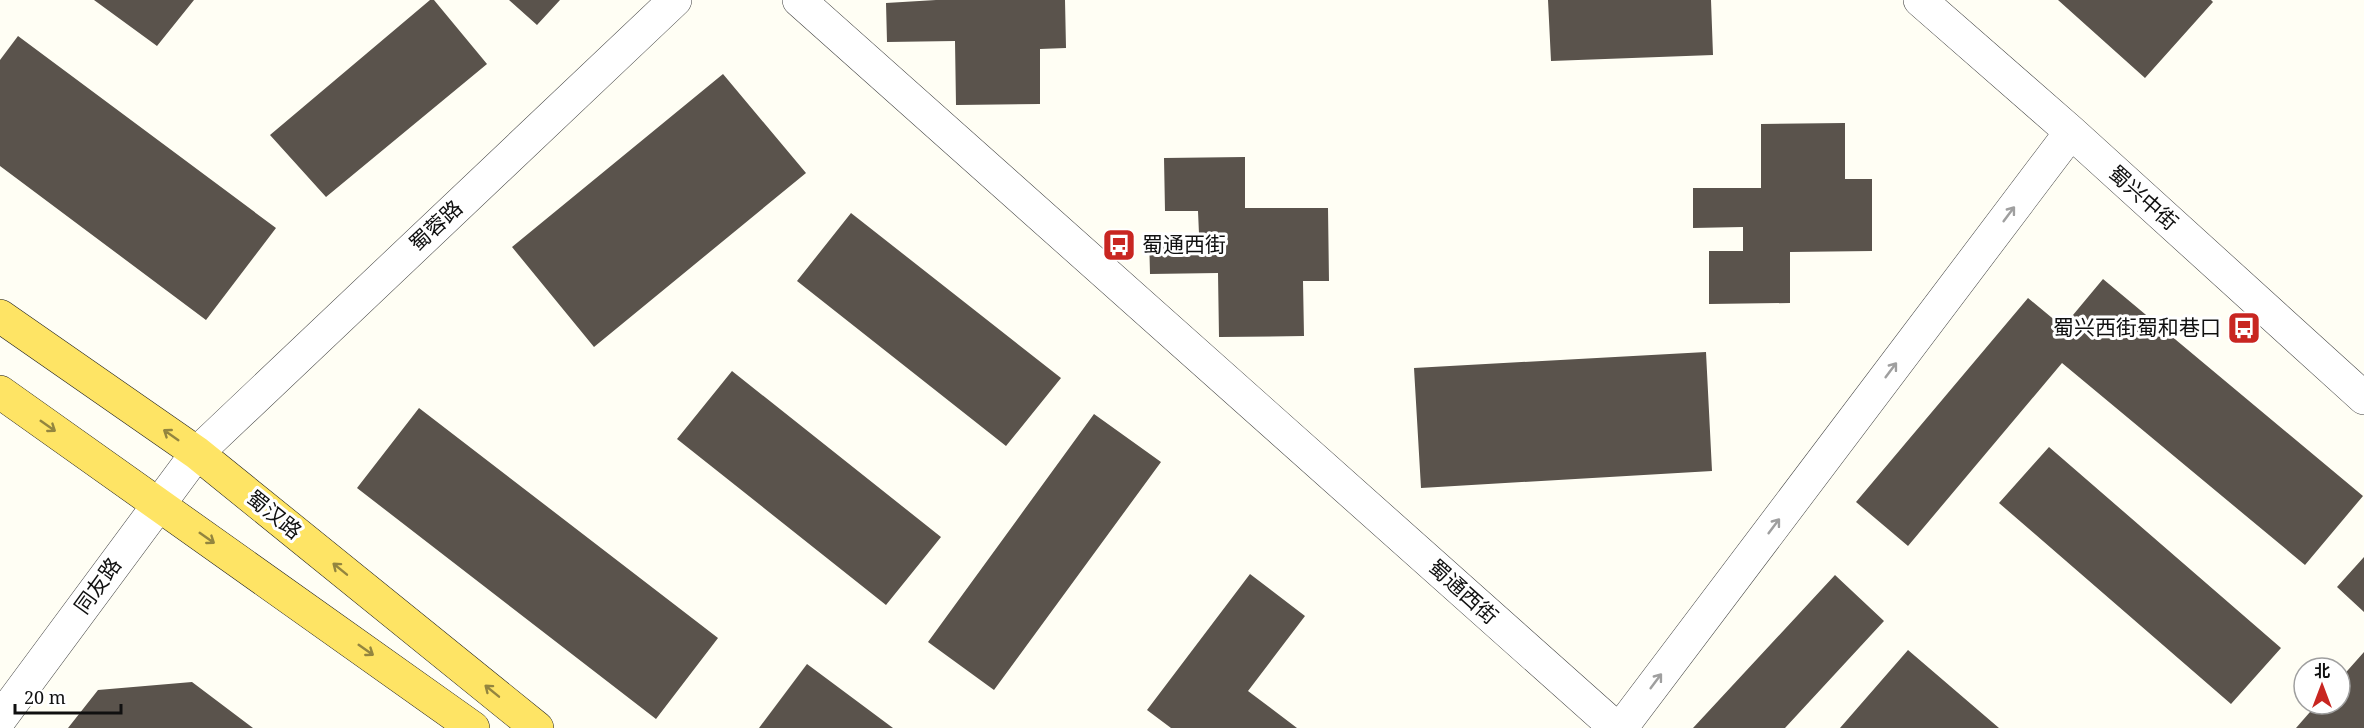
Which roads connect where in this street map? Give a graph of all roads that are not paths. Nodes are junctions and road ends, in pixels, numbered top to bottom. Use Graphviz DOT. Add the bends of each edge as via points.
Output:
graph roads {
  1 [pos="675,0"];
  2 [pos="799,0"];
  3 [pos="1920,0"];
  4 [pos="2071,132"];
  5 [pos="0,316"];
  6 [pos="0,392"];
  7 [pos="2364,398"];
  8 [pos="196,453"];
  9 [pos="159,504"];
  10 [pos="0,719"];
  11 [pos="473,728"];
  12 [pos="537,728"];
  13 [pos="1616,728"];
  14 [pos="1621,728"];
  1 -- 8 [label="street, 蜀蓉路"];
  2 -- 13 [label="street, 蜀通西街"];
  3 -- 4 [label="street, 蜀兴中街"];
  4 -- 7 [label="street, 蜀兴中街"];
  14 -- 4 [label="street, one-way"];
  8 -- 5 [label="main road, 蜀汉路, one-way"];
  6 -- 9 [label="main road, one-way"];
  8 -- 9 [label="street, 同友路"];
  12 -- 8 [label="main road, 蜀汉路, one-way"];
  9 -- 10 [label="street, 同友路"];
  9 -- 11 [label="main road, one-way"];
}
